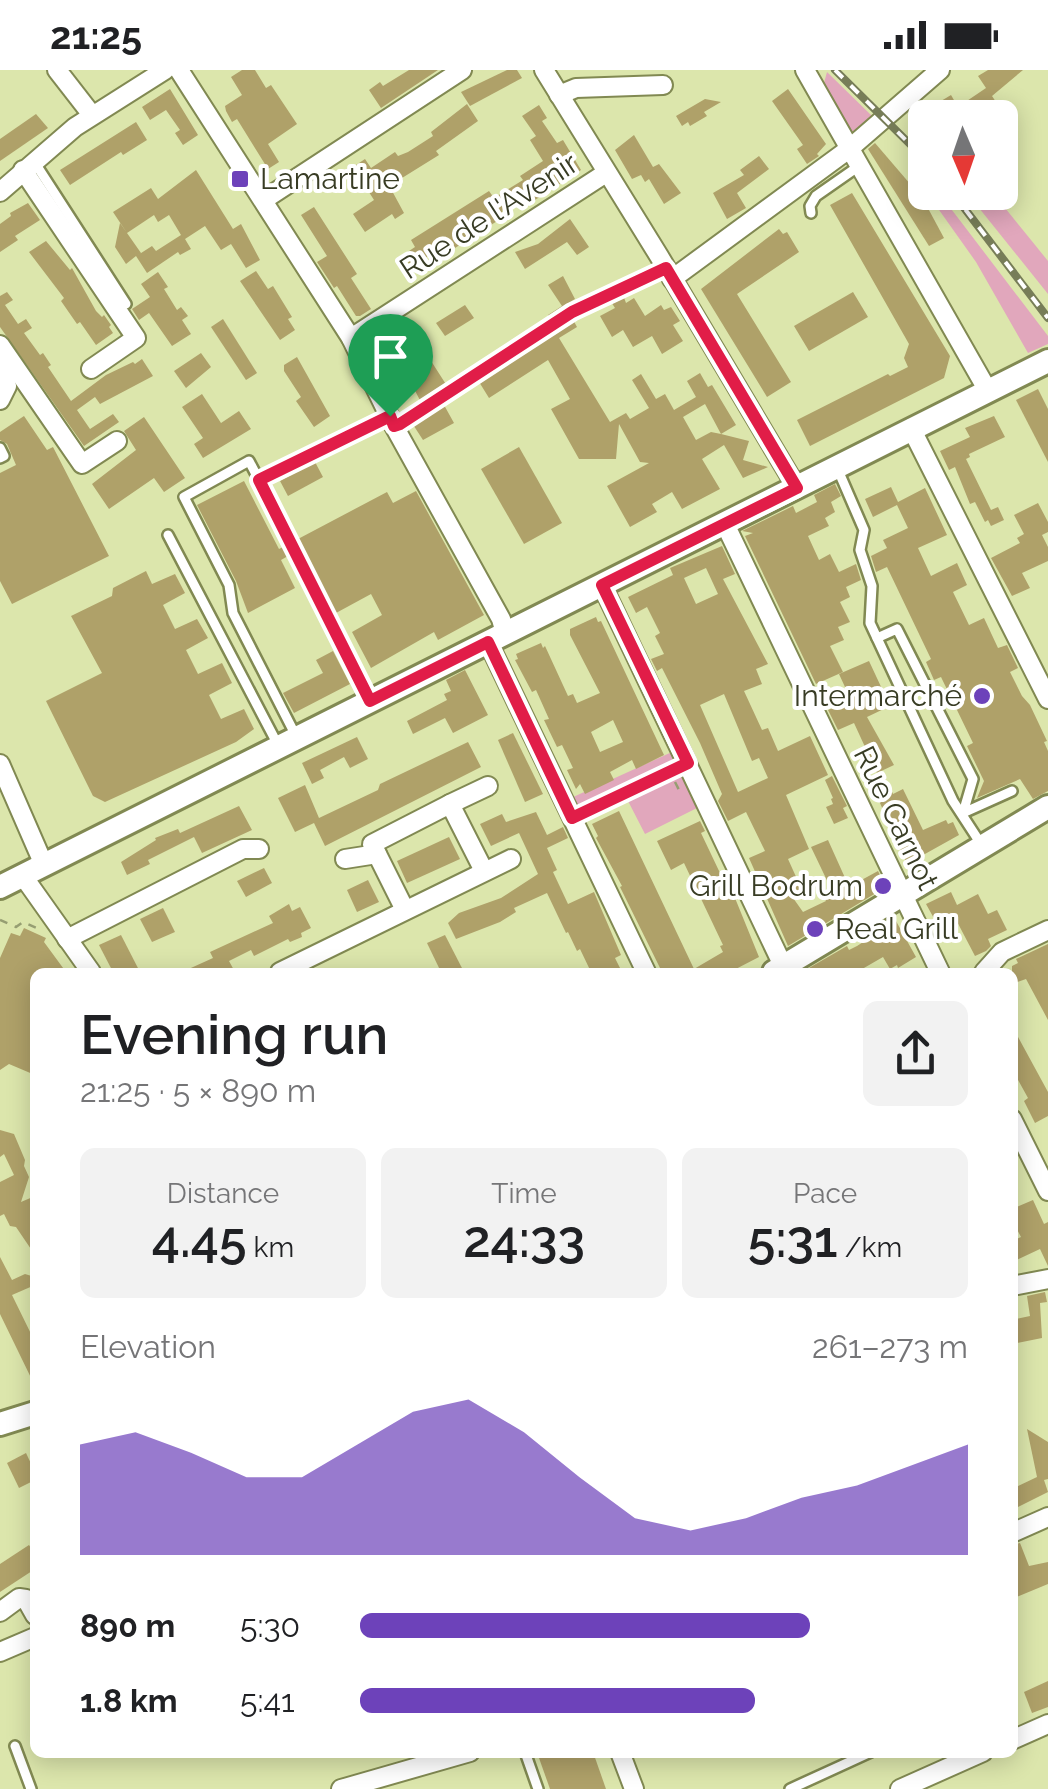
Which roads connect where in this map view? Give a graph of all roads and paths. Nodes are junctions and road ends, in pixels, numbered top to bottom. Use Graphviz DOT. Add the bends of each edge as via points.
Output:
graph roads {
  1 [pos="57,70"];
  2 [pos="164,70"];
  3 [pos="179,70"];
  4 [pos="462,70"];
  5 [pos="567,70"];
  6 [pos="805,70"];
  7 [pos="940,70"];
  8 [pos="551,82"];
  9 [pos="663,85"];
  10 [pos="92,115"];
  11 [pos="849,148"];
  12 [pos="28,165"];
  13 [pos="859,166"];
  14 [pos="606,172"];
  15 [pos="0,192"];
  16 [pos="264,200"];
  17 [pos="812,212"];
  18 [pos="669,274"];
  19 [pos="126,304"];
  20 [pos="351,338"];
  21 [pos="0,345"];
  22 [pos="1047,363"];
  23 [pos="0,366"];
  24 [pos="90,369"];
  25 [pos="988,391"];
  26 [pos="0,400"];
  27 [pos="392,420"];
  28 [pos="911,428"];
  29 [pos="117,441"];
  30 [pos="0,448"];
  31 [pos="0,458"];
  32 [pos="837,468"];
  33 [pos="259,480"];
  34 [pos="797,488"];
  35 [pos="725,524"];
  36 [pos="168,535"];
  37 [pos="602,585"];
  38 [pos="496,638"];
  39 [pos="877,638"];
  40 [pos="1048,698"];
  41 [pos="370,701"];
  42 [pos="288,742"];
  43 [pos="688,763"];
  44 [pos="1,770"];
  45 [pos="488,786"];
  46 [pos="1012,791"];
  47 [pos="450,804"];
  48 [pos="1048,807"];
  49 [pos="963,813"];
  50 [pos="572,818"];
  51 [pos="982,847"];
  52 [pos="258,848"];
  53 [pos="377,854"];
  54 [pos="510,858"];
  55 [pos="345,859"];
  56 [pos="44,865"];
  57 [pos="484,871"];
  58 [pos="6,884"];
  59 [pos="902,894"];
  60 [pos="406,910"];
  61 [pos="0,920"];
  62 [pos="1048,930"];
  63 [pos="46,932"];
  64 [pos="66,940"];
  65 [pos="87,968"];
  66 [pos="288,968"];
  67 [pos="644,968"];
  68 [pos="780,968"];
  69 [pos="784,968"];
  70 [pos="938,968"];
  71 [pos="988,968"];
  72 [pos="1018,1131"];
  73 [pos="1048,1191"];
  74 [pos="1048,1279"];
  75 [pos="1018,1285"];
  76 [pos="30,1415"];
  77 [pos="0,1424"];
  78 [pos="1048,1517"];
  79 [pos="1018,1530"];
  80 [pos="30,1606"];
  81 [pos="0,1612"];
  82 [pos="30,1639"];
  83 [pos="0,1652"];
  84 [pos="1048,1724"];
  85 [pos="1018,1737"];
  86 [pos="15,1746"];
  87 [pos="449,1758"];
  88 [pos="526,1758"];
  89 [pos="622,1758"];
  90 [pos="858,1758"];
  91 [pos="970,1758"];
  92 [pos="31,1789"];
  93 [pos="341,1789"];
  94 [pos="538,1789"];
  95 [pos="634,1789"];
  96 [pos="790,1789"];
  97 [pos="900,1789"];
  1 -- 10 [label="street"];
  2 -- 10 [label="street"];
  3 -- 16 [label="street"];
  4 -- 16 [label="street"];
  5 -- 8 [label="street"];
  6 -- 11 [label="street"];
  7 -- 11 [label="street"];
  8 -- 9 [label="street" via="576,88"];
  8 -- 14 [label="street"];
  10 -- 12 [label="street"];
  11 -- 13 [label="street"];
  11 -- 18 [label="street"];
  12 -- 15 [label="street"];
  12 -- 19 [label="lane"];
  12 -- 24 [label="street" via="136,338"];
  13 -- 17 [label="lane" via="816,196"];
  13 -- 25 [label="street"];
  14 -- 18 [label="street"];
  14 -- 20 [label="street, Rue de l'Avenir"];
  16 -- 20 [label="street"];
  18 -- 27 [label="path" via="572,312"];
  18 -- 34 [label="street"];
  20 -- 27 [label="street"];
  21 -- 29 [label="street" via="82,464"];
  22 -- 25 [label="main road"];
  23 -- 26 [label="street" via="7,386"];
  25 -- 28 [label="main road"];
  27 -- 33 [label="lane"];
  27 -- 38 [label="street" via="501,618"];
  28 -- 32 [label="main road"];
  28 -- 40 [label="street"];
  30 -- 31 [label="lane"];
  32 -- 34 [label="main road"];
  32 -- 39 [label="lane" via="864,530 860,550 870,574 870,623"];
  33 -- 41 [label="lane"];
  33 -- 42 [label="lane" via="249,461 184,496 228,584 232,613"];
  34 -- 35 [label="main road"];
  35 -- 37 [label="main road"];
  35 -- 59 [label="street, Rue Carnot"];
  36 -- 42 [label="lane"];
  37 -- 38 [label="main road"];
  37 -- 43 [label="street"];
  38 -- 41 [label="main road"];
  38 -- 50 [label="street"];
  39 -- 49 [label="lane" via="952,802"];
  39 -- 49 [label="lane" via="896,629 973,779"];
  41 -- 42 [label="main road"];
  42 -- 56 [label="main road"];
  43 -- 50 [label="street"];
  43 -- 68 [label="street"];
  44 -- 56 [label="street"];
  45 -- 47 [label="street"];
  46 -- 49 [label="lane"];
  47 -- 53 [label="street" via="372,844"];
  47 -- 57 [label="street"];
  48 -- 51 [label="main road"];
  49 -- 51 [label="lane"];
  50 -- 67 [label="street"];
  51 -- 59 [label="main road"];
  52 -- 64 [label="street" via="243,849"];
  53 -- 55 [label="street"];
  53 -- 60 [label="street"];
  54 -- 57 [label="street"];
  56 -- 58 [label="main road"];
  57 -- 60 [label="street"];
  58 -- 64 [label="street"];
  59 -- 69 [label="main road"];
  59 -- 70 [label="street, Rue Carnot"];
  60 -- 66 [label="street"];
  61 -- 63 [label="path"];
  62 -- 71 [label="street" via="1002,952"];
  64 -- 65 [label="street"];
  72 -- 73 [label="street"];
  74 -- 75 [label="street"];
  76 -- 77 [label="main road"];
  78 -- 79 [label="street"];
  80 -- 81 [label="street" via="19,1598"];
  82 -- 83 [label="street"];
  84 -- 85 [label="street"];
  86 -- 92 [label="lane"];
  87 -- 93 [label="street"];
  88 -- 94 [label="lane"];
  89 -- 95 [label="street"];
  90 -- 96 [label="lane"];
  91 -- 97 [label="street"];
}
